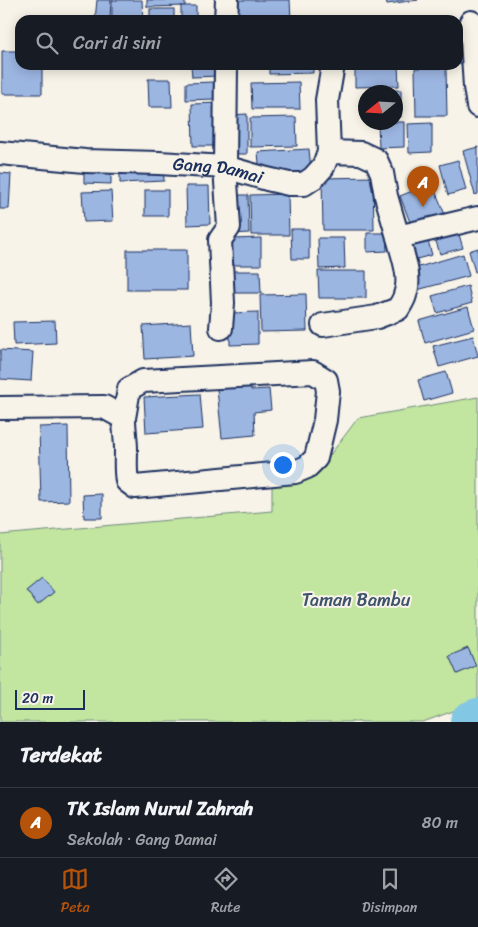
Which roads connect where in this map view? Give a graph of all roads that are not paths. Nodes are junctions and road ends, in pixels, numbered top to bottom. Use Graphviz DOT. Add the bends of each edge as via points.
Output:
graph roads {
  1 [pos="228,0"];
  2 [pos="226,15"];
  3 [pos="469,22"];
  4 [pos="226,70"];
  5 [pos="332,70"];
  6 [pos="478,106"];
  7 [pos="329,152"];
  8 [pos="0,153"];
  9 [pos="226,167"];
  10 [pos="478,218"];
  11 [pos="398,237"];
  12 [pos="323,325"];
  13 [pos="221,328"];
  14 [pos="0,408"];
  15 [pos="124,418"];
  1 -- 2 [label="street"];
  3 -- 6 [label="street"];
  4 -- 9 [label="street"];
  5 -- 7 [label="street" via="327,100"];
  7 -- 9 [label="street, Gang Damai" via="323,167 304,184 267,180"];
  7 -- 11 [label="street" via="361,153 376,160"];
  8 -- 9 [label="street, Gang Damai" via="85,161"];
  9 -- 13 [label="street" via="229,227 220,240 224,303"];
  10 -- 11 [label="street"];
  11 -- 12 [label="street" via="407,282 406,295 398,309 377,317"];
  14 -- 15 [label="street" via="104,407"];
  15 -- 15 [label="street" via="125,471 127,481 135,487 295,472 316,458 328,392 326,380 313,372 143,381 129,389"];
}
